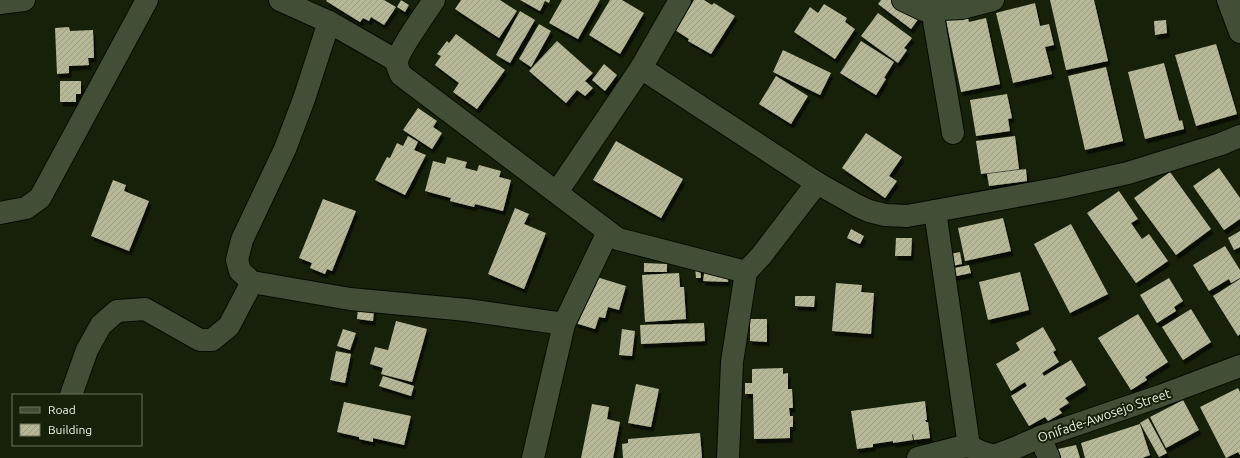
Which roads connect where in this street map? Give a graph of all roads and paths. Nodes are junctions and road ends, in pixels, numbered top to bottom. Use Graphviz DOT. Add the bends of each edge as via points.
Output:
graph roads {
  1 [pos="146,0"];
  2 [pos="280,0"];
  3 [pos="434,0"];
  4 [pos="680,0"];
  5 [pos="904,0"];
  6 [pos="993,0"];
  7 [pos="1228,0"];
  8 [pos="932,9"];
  9 [pos="329,22"];
  10 [pos="1240,32"];
  11 [pos="397,61"];
  12 [pos="641,68"];
  13 [pos="953,133"];
  14 [pos="1240,136"];
  15 [pos="817,183"];
  16 [pos="557,192"];
  17 [pos="936,211"];
  18 [pos="0,213"];
  19 [pos="608,232"];
  20 [pos="746,272"];
  21 [pos="252,282"];
  22 [pos="564,324"];
  23 [pos="1240,366"];
  24 [pos="71,394"];
  25 [pos="1040,437"];
  26 [pos="969,446"];
  27 [pos="533,458"];
  28 [pos="728,458"];
  29 [pos="918,458"];
  30 [pos="1049,458"];
  1 -- 18 [label="street" via="40,198 26,208"];
  2 -- 9 [label="street"];
  3 -- 11 [label="street"];
  4 -- 12 [label="street"];
  5 -- 8 [label="street" via="924,10"];
  6 -- 8 [label="street" via="962,8"];
  7 -- 10 [label="street"];
  8 -- 13 [label="street"];
  9 -- 11 [label="street"];
  9 -- 21 [label="street" via="285,149 242,240 237,260 240,270"];
  11 -- 16 [label="street" via="401,75"];
  12 -- 15 [label="street"];
  12 -- 16 [label="street"];
  14 -- 17 [label="street" via="1128,173"];
  15 -- 17 [label="street" via="869,211 885,215 907,216"];
  15 -- 20 [label="street"];
  16 -- 19 [label="street"];
  17 -- 26 [label="street"];
  19 -- 20 [label="street" via="618,240"];
  19 -- 22 [label="street"];
  20 -- 28 [label="street" via="732,362"];
  21 -- 22 [label="street" via="350,299 467,310"];
  21 -- 24 [label="street" via="229,326 212,340 200,340 145,309 117,311 101,325 87,350"];
  22 -- 27 [label="street"];
  23 -- 25 [label="street, Onifade-Awosejo Street"];
  25 -- 26 [label="street, Onifade-Awosejo Street" via="994,456"];
  25 -- 30 [label="street"];
  26 -- 29 [label="street"];
}
